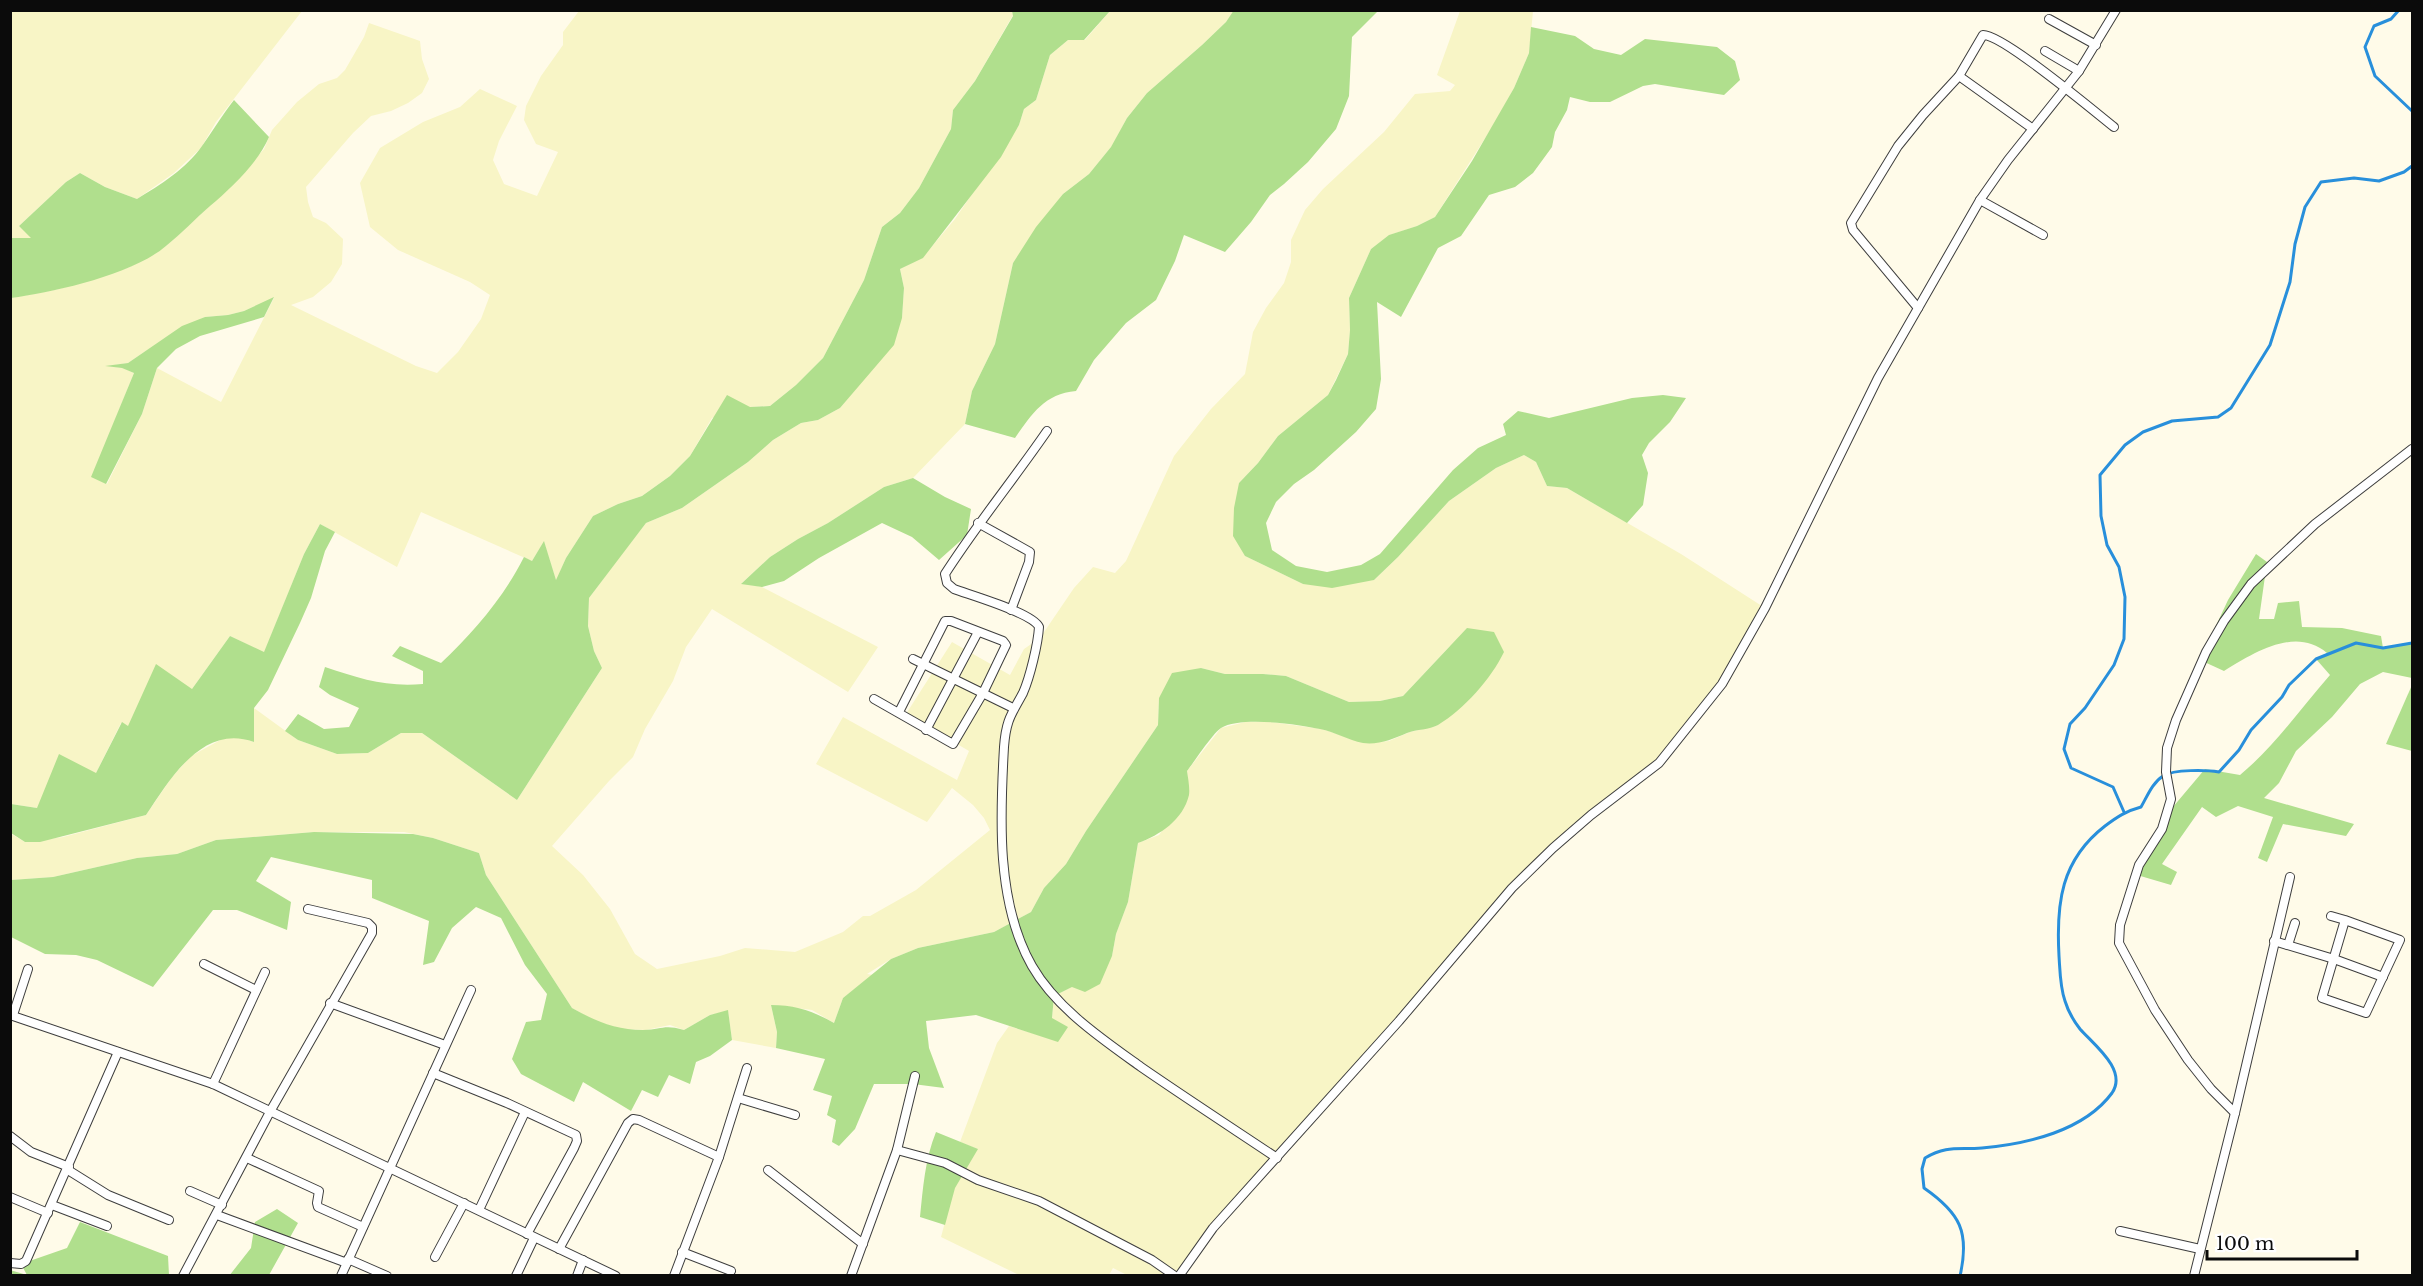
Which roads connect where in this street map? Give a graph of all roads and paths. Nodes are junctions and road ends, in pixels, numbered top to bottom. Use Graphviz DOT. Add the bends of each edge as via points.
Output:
graph roads {
  1 [pos="2116,10"];
  2 [pos="2049,20"];
  3 [pos="2096,45"];
  4 [pos="2045,51"];
  5 [pos="2079,71"];
  6 [pos="1959,76"];
  7 [pos="2065,87"];
  8 [pos="2114,127"];
  9 [pos="2033,129"];
  10 [pos="1980,200"];
  11 [pos="2043,235"];
  12 [pos="1918,308"];
  13 [pos="1047,430"];
  14 [pos="2412,449"];
  15 [pos="978,523"];
  16 [pos="1011,610"];
  17 [pos="978,632"];
  18 [pos="913,659"];
  19 [pos="925,665"];
  20 [pos="953,679"];
  21 [pos="983,693"];
  22 [pos="874,699"];
  23 [pos="1013,708"];
  24 [pos="900,712"];
  25 [pos="926,730"];
  26 [pos="2290,877"];
  27 [pos="308,909"];
  28 [pos="2331,916"];
  29 [pos="2345,920"];
  30 [pos="2295,923"];
  31 [pos="2274,941"];
  32 [pos="2288,945"];
  33 [pos="2334,959"];
  34 [pos="204,964"];
  35 [pos="28,969"];
  36 [pos="265,972"];
  37 [pos="2383,977"];
  38 [pos="256,990"];
  39 [pos="471,990"];
  40 [pos="330,1003"];
  41 [pos="12,1015"];
  42 [pos="445,1045"];
  43 [pos="118,1052"];
  44 [pos="747,1068"];
  45 [pos="433,1073"];
  46 [pos="915,1076"];
  47 [pos="213,1084"];
  48 [pos="738,1098"];
  49 [pos="271,1110"];
  50 [pos="525,1112"];
  51 [pos="2235,1113"];
  52 [pos="795,1115"];
  53 [pos="10,1136"];
  54 [pos="897,1150"];
  55 [pos="718,1157"];
  56 [pos="247,1158"];
  57 [pos="1277,1158"];
  58 [pos="390,1166"];
  59 [pos="68,1169"];
  60 [pos="768,1170"];
  61 [pos="190,1191"];
  62 [pos="10,1197"];
  63 [pos="464,1203"];
  64 [pos="222,1205"];
  65 [pos="50,1209"];
  66 [pos="479,1210"];
  67 [pos="217,1215"];
  68 [pos="169,1220"];
  69 [pos="107,1226"];
  70 [pos="363,1227"];
  71 [pos="2120,1231"];
  72 [pos="530,1236"];
  73 [pos="863,1244"];
  74 [pos="559,1249"];
  75 [pos="2200,1249"];
  76 [pos="682,1251"];
  77 [pos="435,1257"];
  78 [pos="583,1260"];
  79 [pos="347,1261"];
  80 [pos="10,1263"];
  81 [pos="731,1271"];
  82 [pos="183,1275"];
  83 [pos="341,1275"];
  84 [pos="387,1275"];
  85 [pos="516,1275"];
  86 [pos="577,1275"];
  87 [pos="616,1275"];
  88 [pos="674,1275"];
  89 [pos="851,1275"];
  90 [pos="1177,1275"];
  91 [pos="2194,1275"];
  1 -- 3 [label="street"];
  2 -- 3 [label="street"];
  3 -- 5 [label="street"];
  4 -- 5 [label="street"];
  5 -- 7 [label="street"];
  6 -- 7 [label="street" via="1986,35"];
  6 -- 9 [label="street"];
  6 -- 12 [label="street" via="1898,146 1851,223"];
  7 -- 8 [label="street"];
  7 -- 9 [label="street"];
  9 -- 10 [label="street"];
  10 -- 11 [label="street"];
  10 -- 12 [label="street"];
  12 -- 57 [label="street" via="1878,378 1765,608 1722,684 1659,763 1553,848 1512,888"];
  13 -- 15 [label="street" via="1009,487"];
  14 -- 51 [label="street" via="2315,524 2250,584 2206,652 2167,748 2171,799 2162,829 2139,865 2120,925 2120,943 2147,996 2188,1059"];
  15 -- 16 [label="street" via="1030,552"];
  15 -- 16 [label="street" via="945,579 954,589"];
  16 -- 23 [label="street" via="1034,620 1039,627 1030,674"];
  17 -- 19 [label="street" via="945,621"];
  17 -- 20 [label="street"];
  17 -- 21 [label="street" via="1006,645"];
  18 -- 19 [label="street"];
  19 -- 20 [label="street"];
  19 -- 24 [label="street"];
  20 -- 21 [label="street"];
  20 -- 25 [label="street"];
  21 -- 23 [label="street"];
  21 -- 25 [label="street" via="953,744"];
  22 -- 24 [label="street"];
  23 -- 57 [label="street" via="1004,747 1003,867 1010,908 1031,964 1046,987 1096,1035"];
  24 -- 25 [label="street"];
  26 -- 31 [label="street"];
  27 -- 40 [label="street" via="346,916 372,927 366,946"];
  28 -- 29 [label="street"];
  29 -- 33 [label="street"];
  29 -- 37 [label="street" via="2400,940"];
  30 -- 32 [label="street"];
  31 -- 32 [label="street"];
  31 -- 51 [label="street"];
  32 -- 33 [label="street"];
  33 -- 37 [label="street"];
  33 -- 37 [label="street" via="2322,998 2366,1013"];
  34 -- 38 [label="street"];
  35 -- 41 [label="street"];
  36 -- 38 [label="street"];
  38 -- 47 [label="street"];
  39 -- 42 [label="street"];
  40 -- 42 [label="street"];
  40 -- 49 [label="street"];
  41 -- 43 [label="street"];
  42 -- 45 [label="street"];
  43 -- 47 [label="street"];
  43 -- 59 [label="street"];
  44 -- 48 [label="street"];
  45 -- 50 [label="street"];
  45 -- 58 [label="street"];
  46 -- 54 [label="street"];
  47 -- 49 [label="street"];
  48 -- 52 [label="street"];
  48 -- 55 [label="street"];
  49 -- 56 [label="street"];
  49 -- 58 [label="street"];
  50 -- 66 [label="street"];
  50 -- 72 [label="street" via="569,1131 577,1141"];
  51 -- 75 [label="street"];
  53 -- 59 [label="street" via="31,1152"];
  54 -- 73 [label="street"];
  54 -- 90 [label="street" via="945,1163 978,1180 1039,1201"];
  55 -- 74 [label="street" via="633,1119"];
  55 -- 76 [label="street"];
  56 -- 64 [label="street"];
  56 -- 70 [label="street" via="319,1191 318,1208"];
  57 -- 90 [label="street" via="1213,1228"];
  58 -- 63 [label="street"];
  58 -- 70 [label="street"];
  59 -- 65 [label="street"];
  59 -- 68 [label="street" via="108,1195"];
  60 -- 73 [label="street"];
  61 -- 64 [label="street"];
  62 -- 65 [label="street"];
  63 -- 66 [label="street"];
  63 -- 77 [label="street"];
  64 -- 67 [label="street"];
  65 -- 69 [label="street"];
  65 -- 80 [label="street" via="26,1260 21,1264"];
  66 -- 72 [label="street"];
  67 -- 79 [label="street"];
  67 -- 82 [label="street"];
  70 -- 79 [label="street"];
  71 -- 75 [label="street"];
  72 -- 74 [label="street"];
  72 -- 85 [label="street"];
  73 -- 89 [label="street"];
  74 -- 78 [label="street"];
  75 -- 91 [label="street"];
  76 -- 81 [label="street"];
  76 -- 88 [label="street"];
  78 -- 86 [label="street"];
  78 -- 87 [label="street"];
  79 -- 83 [label="street"];
  79 -- 84 [label="street"];
}
